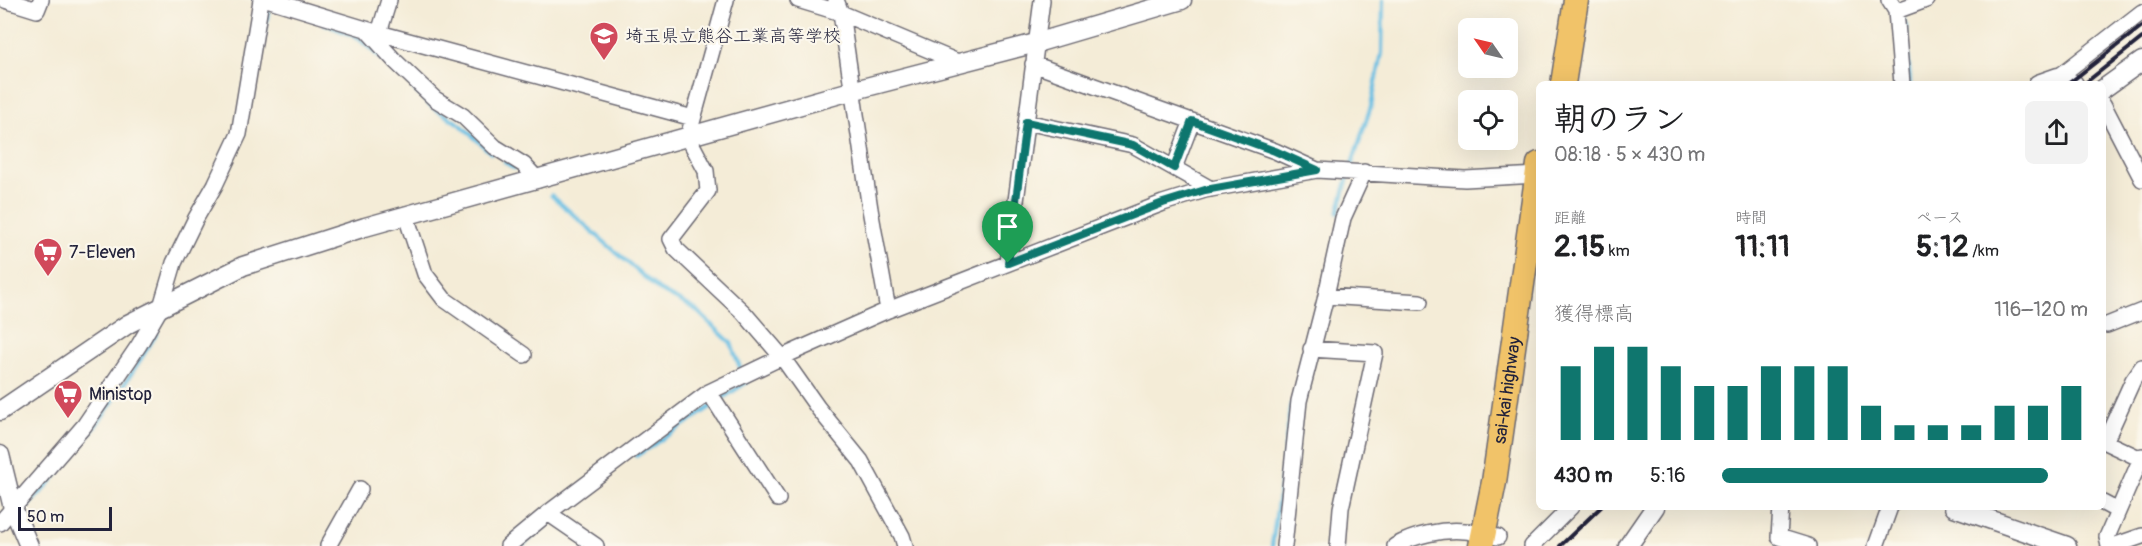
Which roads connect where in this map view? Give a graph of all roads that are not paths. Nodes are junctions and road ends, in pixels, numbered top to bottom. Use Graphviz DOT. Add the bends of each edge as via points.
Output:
graph roads {
  1 [pos="5,0"];
  2 [pos="41,0"];
  3 [pos="261,0"];
  4 [pos="389,0"];
  5 [pos="726,0"];
  6 [pos="798,0"];
  7 [pos="1042,0"];
  8 [pos="1182,0"];
  9 [pos="1560,0"];
  10 [pos="1576,0"];
  11 [pos="1926,0"];
  12 [pos="274,1"];
  13 [pos="1892,6"];
  14 [pos="839,7"];
  15 [pos="2142,12"];
  16 [pos="373,31"];
  17 [pos="1036,43"];
  18 [pos="2142,61"];
  19 [pos="960,63"];
  20 [pos="1033,64"];
  21 [pos="1549,81"];
  22 [pos="1563,81"];
  23 [pos="1902,81"];
  24 [pos="2061,81"];
  25 [pos="2106,87"];
  26 [pos="851,91"];
  27 [pos="2106,110"];
  28 [pos="693,118"];
  29 [pos="1192,121"];
  30 [pos="1026,122"];
  31 [pos="688,137"];
  32 [pos="1174,168"];
  33 [pos="1317,170"];
  34 [pos="1536,171"];
  35 [pos="1361,172"];
  36 [pos="538,180"];
  37 [pos="2142,180"];
  38 [pos="1536,185"];
  39 [pos="1211,189"];
  40 [pos="406,216"];
  41 [pos="1008,263"];
  42 [pos="1536,284"];
  43 [pos="1326,296"];
  44 [pos="1420,302"];
  45 [pos="161,307"];
  46 [pos="888,310"];
  47 [pos="2142,311"];
  48 [pos="2107,325"];
  49 [pos="1311,349"];
  50 [pos="524,356"];
  51 [pos="782,357"];
  52 [pos="2142,367"];
  53 [pos="710,394"];
  54 [pos="0,411"];
  55 [pos="2106,437"];
  56 [pos="2106,442"];
  57 [pos="0,455"];
  58 [pos="2141,457"];
  59 [pos="360,489"];
  60 [pos="778,499"];
  61 [pos="2106,505"];
  62 [pos="1568,510"];
  63 [pos="1653,510"];
  64 [pos="1782,510"];
  65 [pos="1889,510"];
  66 [pos="1963,510"];
  67 [pos="2118,511"];
  68 [pos="548,513"];
  69 [pos="16,514"];
  70 [pos="0,523"];
  71 [pos="2142,536"];
  72 [pos="1490,541"];
  73 [pos="29,546"];
  74 [pos="328,546"];
  75 [pos="508,546"];
  76 [pos="596,546"];
  77 [pos="905,546"];
  78 [pos="1284,546"];
  79 [pos="1338,546"];
  80 [pos="1395,546"];
  81 [pos="1532,546"];
  82 [pos="1628,546"];
  83 [pos="1808,546"];
  84 [pos="1876,546"];
  85 [pos="2067,546"];
  86 [pos="2111,546"];
  1 -- 2 [label="street" via="37,10"];
  3 -- 45 [label="street" via="239,134 174,263"];
  4 -- 16 [label="street"];
  5 -- 28 [label="street"];
  6 -- 14 [label="street"];
  7 -- 17 [label="street"];
  8 -- 17 [label="street"];
  9 -- 21 [label="highway"];
  10 -- 22 [label="highway"];
  11 -- 13 [label="street"];
  12 -- 16 [label="street"];
  13 -- 23 [label="street"];
  14 -- 19 [label="street"];
  14 -- 26 [label="street"];
  15 -- 24 [label="street"];
  16 -- 28 [label="street"];
  16 -- 36 [label="street" via="395,61 435,99 463,116"];
  17 -- 19 [label="street"];
  17 -- 20 [label="street"];
  18 -- 25 [label="street"];
  19 -- 26 [label="street"];
  20 -- 29 [label="street"];
  20 -- 30 [label="street"];
  26 -- 31 [label="street"];
  26 -- 46 [label="street"];
  27 -- 37 [label="street"];
  28 -- 31 [label="street"];
  29 -- 32 [label="street"];
  29 -- 33 [label="street"];
  30 -- 32 [label="street" via="1133,145"];
  30 -- 41 [label="street"];
  31 -- 36 [label="street"];
  31 -- 51 [label="street" via="706,171 708,191 671,239 676,249 744,313"];
  32 -- 39 [label="street"];
  33 -- 35 [label="street"];
  33 -- 39 [label="street"];
  34 -- 35 [label="street" via="1465,178"];
  35 -- 43 [label="street" via="1343,218"];
  36 -- 40 [label="street"];
  38 -- 72 [label="highway, sai-kai highway" via="1496,470"];
  39 -- 41 [label="street" via="1163,203"];
  40 -- 45 [label="street" via="243,266"];
  40 -- 50 [label="street" via="425,274 444,299"];
  41 -- 46 [label="street"];
  42 -- 72 [label="highway, sai-kai highway" via="1508,482"];
  43 -- 44 [label="street"];
  43 -- 49 [label="street"];
  45 -- 54 [label="street" via="128,324"];
  45 -- 69 [label="street" via="84,426"];
  46 -- 51 [label="street"];
  47 -- 48 [label="street"];
  49 -- 78 [label="street" via="1299,401"];
  49 -- 79 [label="street" via="1375,353 1341,508"];
  51 -- 53 [label="street"];
  51 -- 77 [label="street" via="861,461"];
  52 -- 55 [label="street"];
  53 -- 60 [label="street"];
  53 -- 68 [label="street"];
  56 -- 58 [label="street"];
  57 -- 69 [label="street"];
  58 -- 67 [label="street"];
  59 -- 74 [label="street"];
  61 -- 67 [label="street"];
  62 -- 81 [label="street"];
  63 -- 82 [label="street"];
  64 -- 83 [label="street" via="1779,537"];
  65 -- 84 [label="street"];
  66 -- 85 [label="street"];
  67 -- 86 [label="street" via="2107,537"];
  68 -- 75 [label="street"];
  68 -- 76 [label="street"];
  69 -- 70 [label="street"];
  69 -- 73 [label="street"];
  71 -- 86 [label="street"];
  72 -- 80 [label="street" via="1465,531 1444,532 1426,534"];
}
